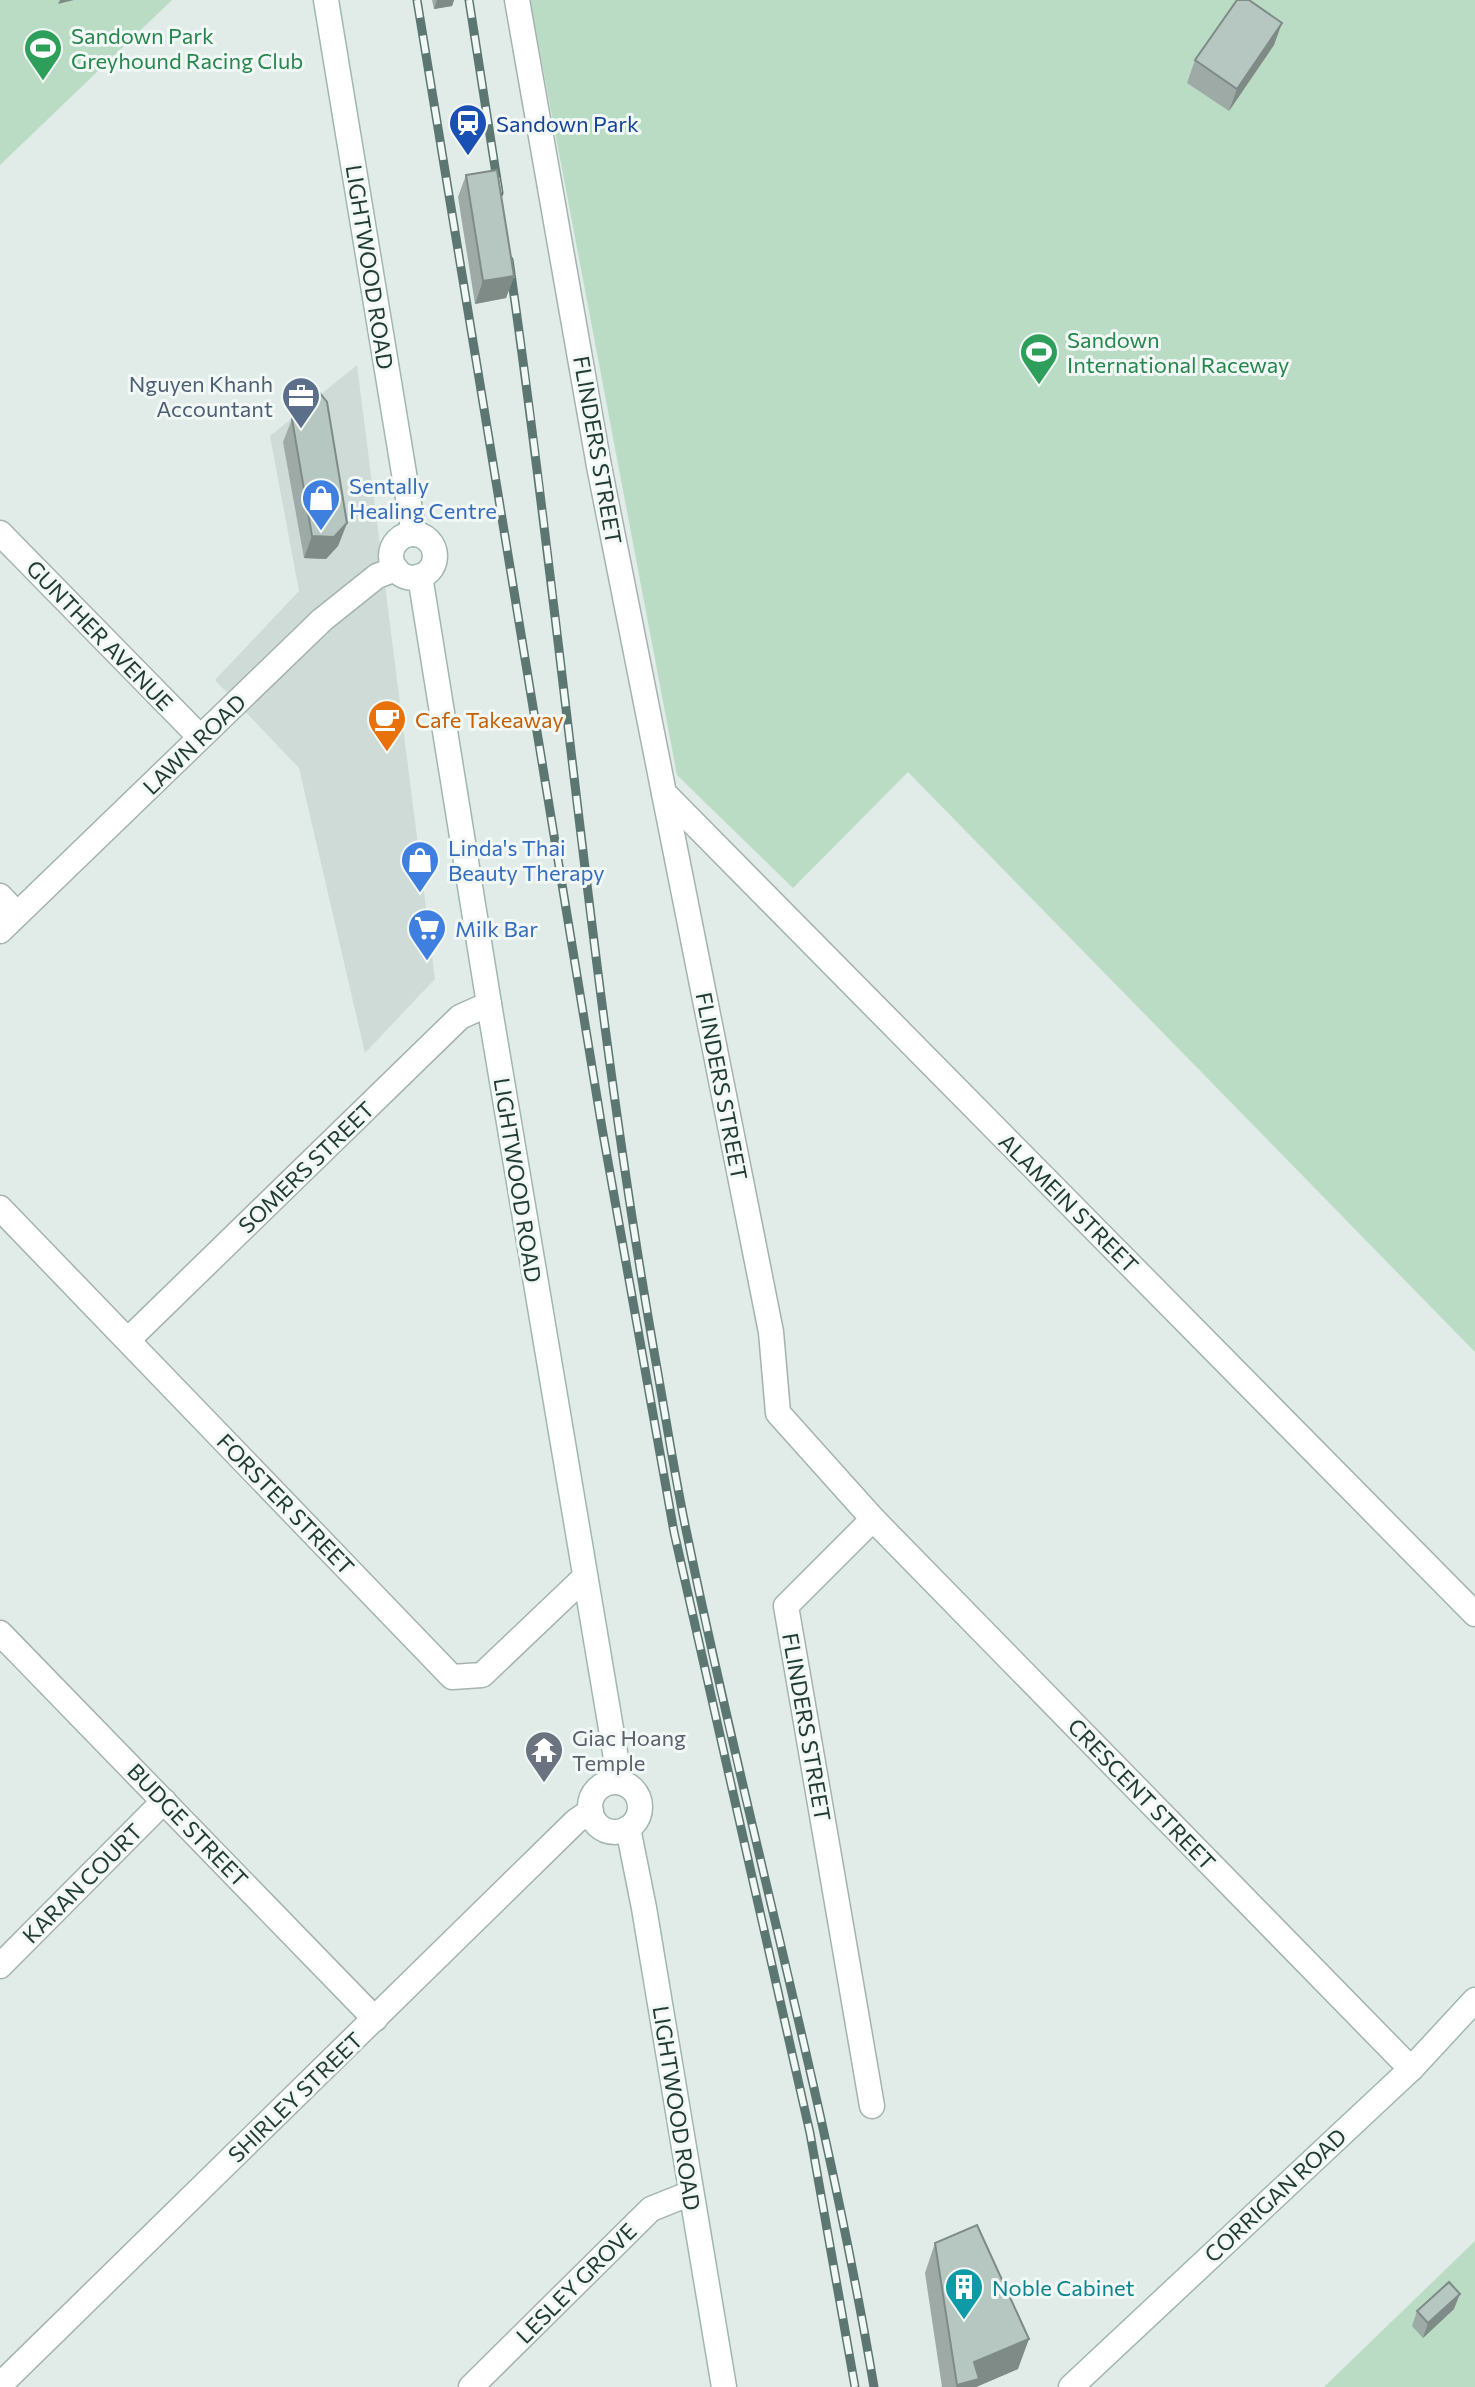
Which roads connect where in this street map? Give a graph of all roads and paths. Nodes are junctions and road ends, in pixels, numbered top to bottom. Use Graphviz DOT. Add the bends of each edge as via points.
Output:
graph roads {
  1 [pos="326,0"];
  2 [pos="517,0"];
  3 [pos="0,533"];
  4 [pos="414,534"];
  5 [pos="396,569"];
  6 [pos="420,576"];
  7 [pos="200,737"];
  8 [pos="664,793"];
  9 [pos="0,896"];
  10 [pos="17,914"];
  11 [pos="0,931"];
  12 [pos="489,1004"];
  13 [pos="0,1208"];
  14 [pos="129,1339"];
  15 [pos="873,1519"];
  16 [pos="585,1577"];
  17 [pos="1475,1614"];
  18 [pos="0,1633"];
  19 [pos="620,1782"];
  20 [pos="164,1801"];
  21 [pos="591,1811"];
  22 [pos="628,1828"];
  23 [pos="0,1966"];
  24 [pos="1475,2000"];
  25 [pos="375,2019"];
  26 [pos="1411,2069"];
  27 [pos="872,2106"];
  28 [pos="691,2193"];
  29 [pos="2,2380"];
  30 [pos="471,2387"];
  31 [pos="724,2387"];
  32 [pos="1071,2387"];
  1 -- 4 [label="street, LIGHTWOOD ROAD"];
  2 -- 8 [label="street, FLINDERS STREET" via="599,466"];
  3 -- 7 [label="street, GUNTHER AVENUE"];
  4 -- 5 [label="street" via="401,538 392,549"];
  4 -- 6 [label="street" via="428,540 435,553 432,567"];
  5 -- 6 [label="street"];
  5 -- 7 [label="street, LAWN ROAD" via="377,576 322,620"];
  6 -- 12 [label="street, LIGHTWOOD ROAD"];
  7 -- 10 [label="street, LAWN ROAD"];
  8 -- 15 [label="street, FLINDERS STREET" via="771,1332 778,1413"];
  8 -- 17 [label="street, ALAMEIN STREET"];
  9 -- 10 [label="street"];
  10 -- 11 [label="street, LAWN ROAD"];
  12 -- 14 [label="street, SOMERS STREET" via="460,1017"];
  12 -- 16 [label="street, LIGHTWOOD ROAD"];
  13 -- 14 [label="street, FORSTER STREET"];
  14 -- 16 [label="street, FORSTER STREET" via="452,1677 482,1675"];
  15 -- 26 [label="street, CRESCENT STREET"];
  15 -- 27 [label="street, FLINDERS STREET" via="786,1606"];
  16 -- 19 [label="street, LIGHTWOOD ROAD"];
  18 -- 20 [label="street, BUDGE STREET"];
  19 -- 21 [label="street" via="598,1789"];
  19 -- 22 [label="street" via="639,1799 639,1816"];
  20 -- 23 [label="street, KARAN COURT"];
  20 -- 25 [label="street, BUDGE STREET"];
  21 -- 22 [label="street" via="605,1829"];
  21 -- 25 [label="street, SHIRLEY STREET"];
  22 -- 28 [label="street, LIGHTWOOD ROAD"];
  24 -- 26 [label="street, CORRIGAN ROAD"];
  25 -- 29 [label="street, SHIRLEY STREET"];
  26 -- 32 [label="street, CORRIGAN ROAD"];
  28 -- 30 [label="street, LESLEY GROVE" via="651,2209"];
  28 -- 31 [label="street, LIGHTWOOD ROAD"];
}
